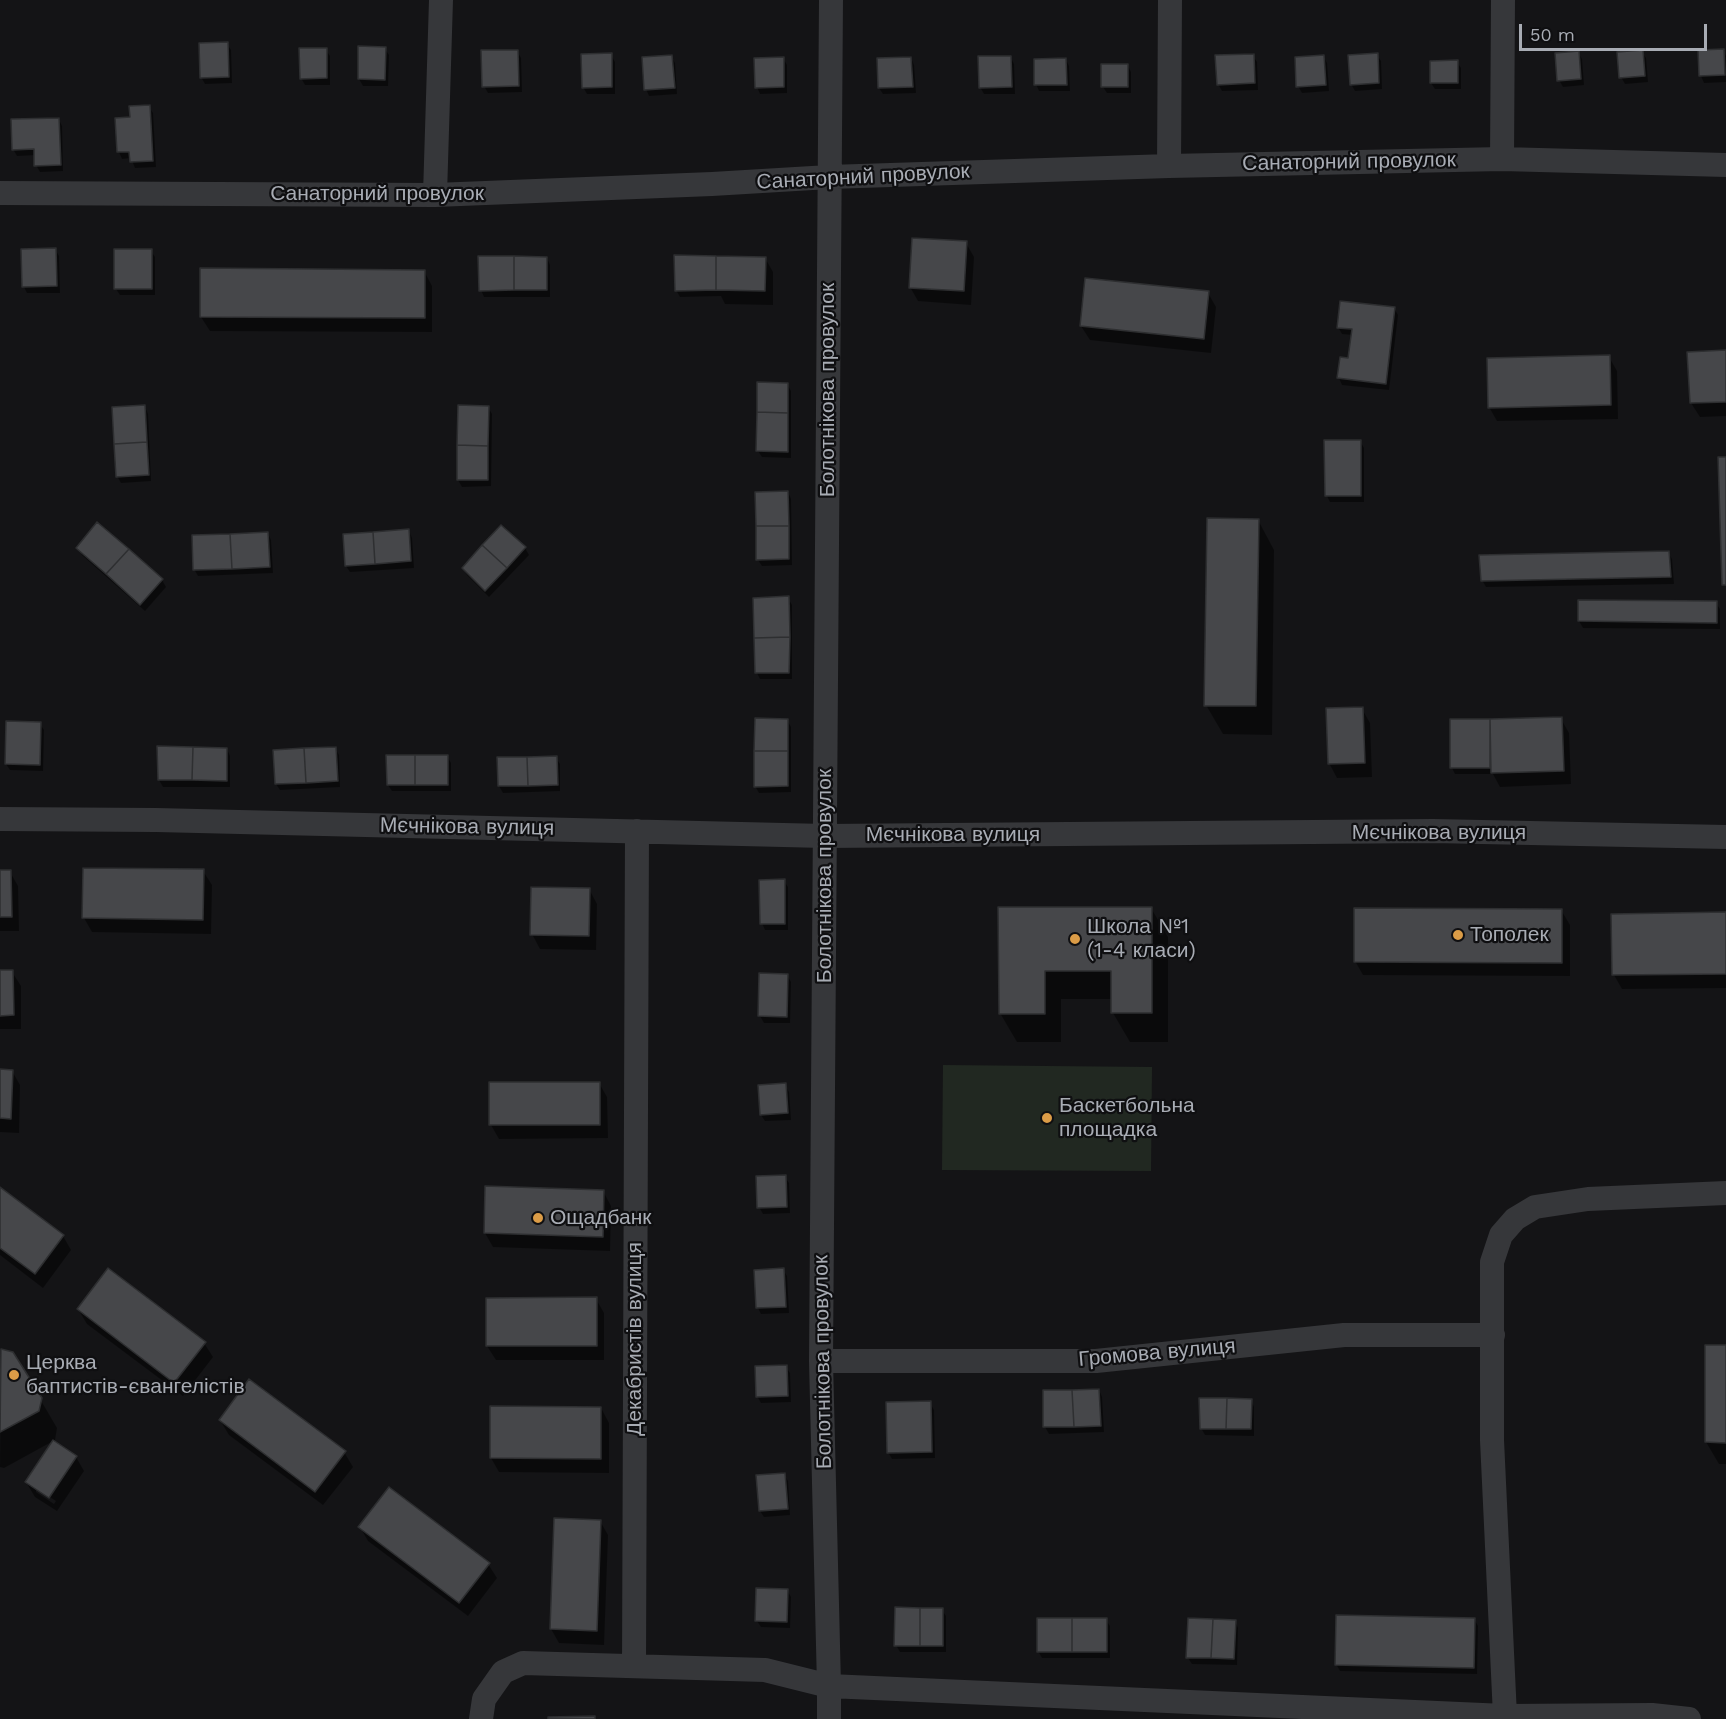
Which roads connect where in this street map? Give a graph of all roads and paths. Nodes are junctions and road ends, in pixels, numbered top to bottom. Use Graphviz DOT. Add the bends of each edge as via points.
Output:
graph roads {
  1 [pos="441,0"];
  2 [pos="831,0"];
  3 [pos="1170,0"];
  4 [pos="1503,0"];
  5 [pos="1502,159"];
  6 [pos="1726,165"];
  7 [pos="1169,166"];
  8 [pos="829,177"];
  9 [pos="0,194"];
  10 [pos="435,195"];
  11 [pos="0,819"];
  12 [pos="637,831"];
  13 [pos="825,836"];
  14 [pos="1726,837"];
  15 [pos="1726,1193"];
  16 [pos="1493,1335"];
  17 [pos="821,1361"];
  18 [pos="634,1666"];
  19 [pos="829,1686"];
  20 [pos="1505,1716"];
  21 [pos="481,1719"];
  22 [pos="829,1719"];
  23 [pos="1689,1719"];
  1 -- 10 [label="street"];
  2 -- 8 [label="street, Болотнікова провулок"];
  3 -- 7 [label="street"];
  4 -- 5 [label="street"];
  5 -- 6 [label="street, Санаторний провулок"];
  5 -- 7 [label="street, Санаторний провулок"];
  7 -- 8 [label="street, Санаторний провулок"];
  8 -- 10 [label="street, Санаторний провулок"];
  8 -- 13 [label="street, Болотнікова провулок"];
  9 -- 10 [label="street, Санаторний провулок"];
  11 -- 12 [label="street, Мєчнікова вулиця"];
  12 -- 13 [label="street, Мєчнікова вулиця"];
  12 -- 18 [label="street, Декабристів вулиця"];
  13 -- 14 [label="street, Мєчнікова вулиця" via="1433,831"];
  13 -- 17 [label="street, Болотнікова провулок"];
  15 -- 16 [label="street" via="1588,1199 1535,1206 1515,1218 1501,1236 1492,1262"];
  16 -- 17 [label="street, Громова вулиця" via="1344,1335 1096,1361"];
  16 -- 20 [label="street" via="1492,1440"];
  17 -- 19 [label="street, Болотнікова провулок"];
  18 -- 19 [label="street" via="765,1670"];
  18 -- 21 [label="street" via="523,1663 503,1672 484,1699"];
  19 -- 20 [label="street"];
  19 -- 22 [label="street, Болотнікова провулок"];
  20 -- 23 [label="street" via="1652,1715"];
}
